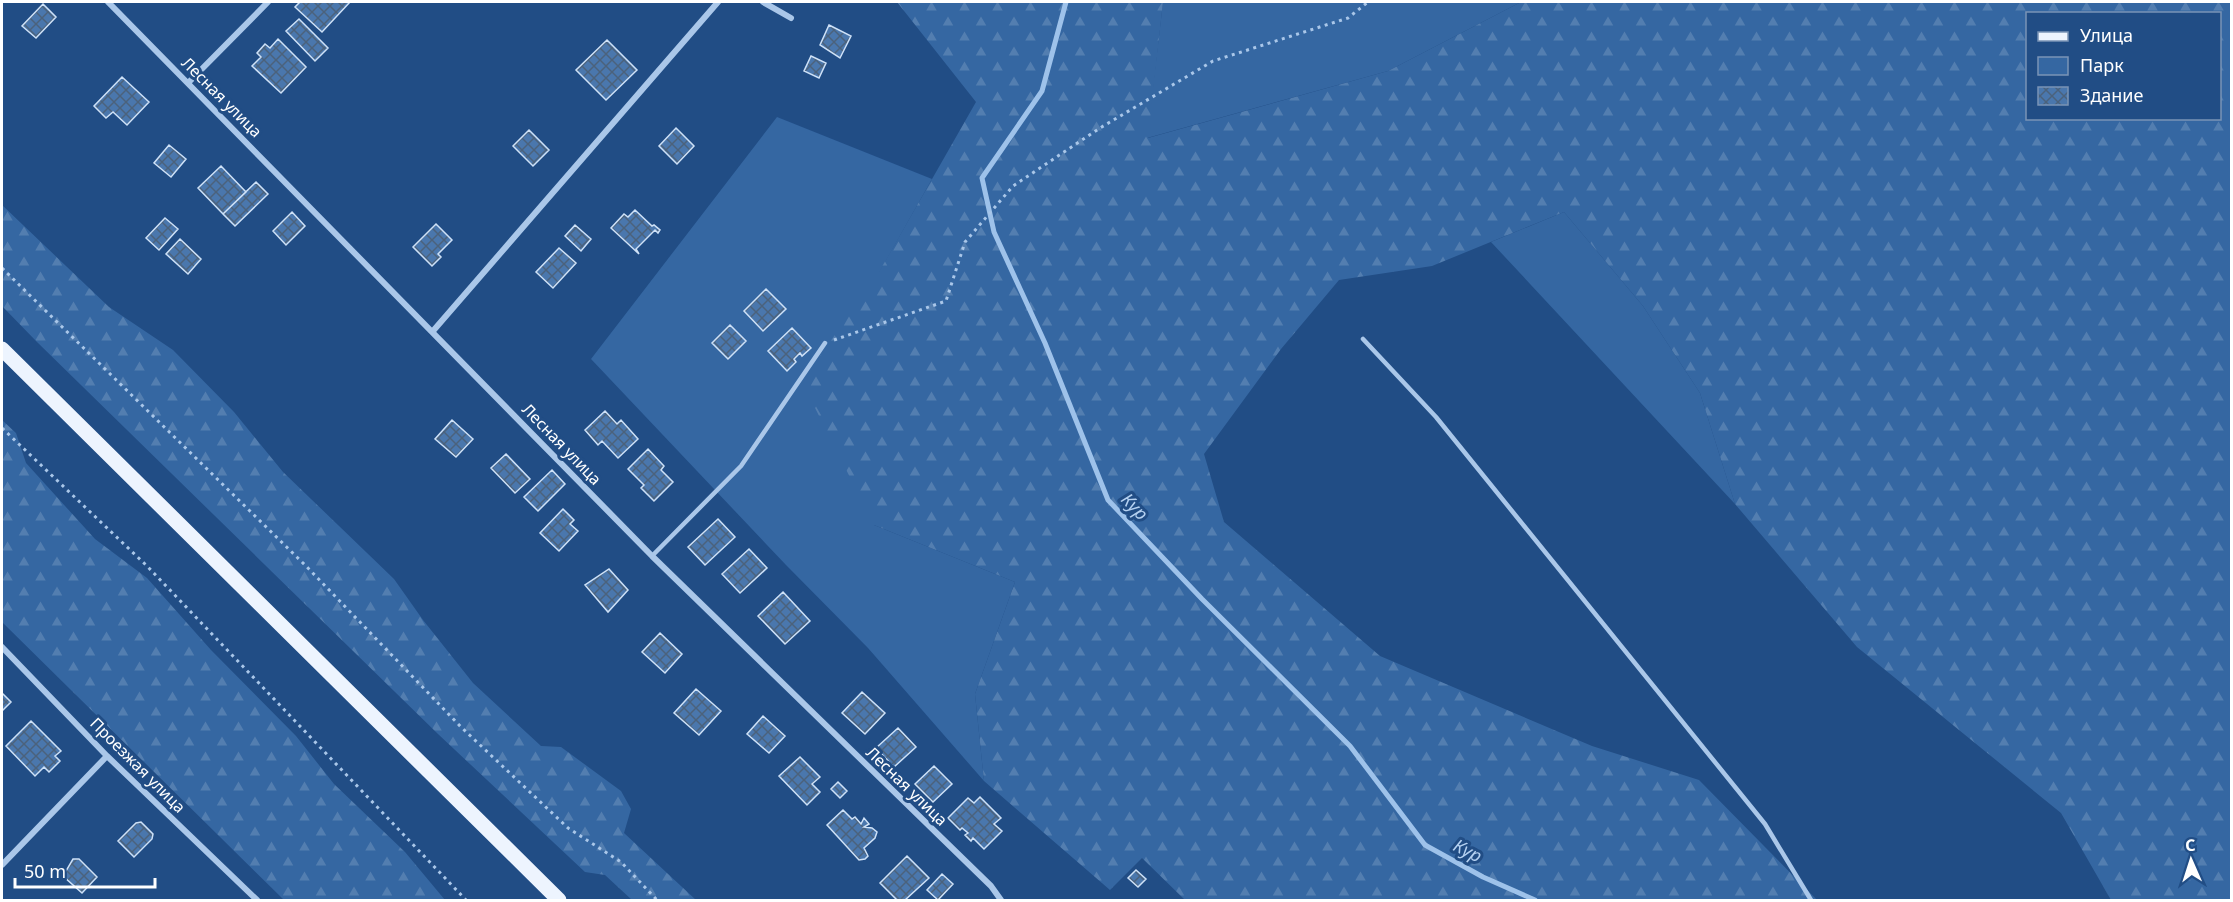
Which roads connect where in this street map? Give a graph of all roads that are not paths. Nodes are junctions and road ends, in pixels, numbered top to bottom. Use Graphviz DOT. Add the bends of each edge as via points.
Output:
graph roads {
  1 [pos="108,2"];
  2 [pos="268,2"];
  3 [pos="718,2"];
  4 [pos="763,2"];
  5 [pos="791,18"];
  6 [pos="189,82"];
  7 [pos="433,331"];
  8 [pos="1363,339"];
  9 [pos="825,343"];
  10 [pos="2,349"];
  11 [pos="652,556"];
  12 [pos="2,647"];
  13 [pos="107,756"];
  14 [pos="2,865"];
  15 [pos="257,900"];
  16 [pos="559,900"];
  17 [pos="1001,900"];
  18 [pos="1811,900"];
  1 -- 6 [label="street, Лесная улица"];
  2 -- 6 [label="street"];
  3 -- 7 [label="street"];
  4 -- 5 [label="street"];
  6 -- 7 [label="street, Лесная улица"];
  7 -- 11 [label="street, Лесная улица"];
  8 -- 18 [label="lane" via="1444,427 1765,824"];
  9 -- 11 [label="lane" via="741,466"];
  10 -- 16 [label="main road"];
  11 -- 17 [label="street, Лесная улица"];
  12 -- 13 [label="street, Проезжая улица"];
  13 -- 14 [label="street"];
  13 -- 15 [label="street, Проезжая улица"];
}
